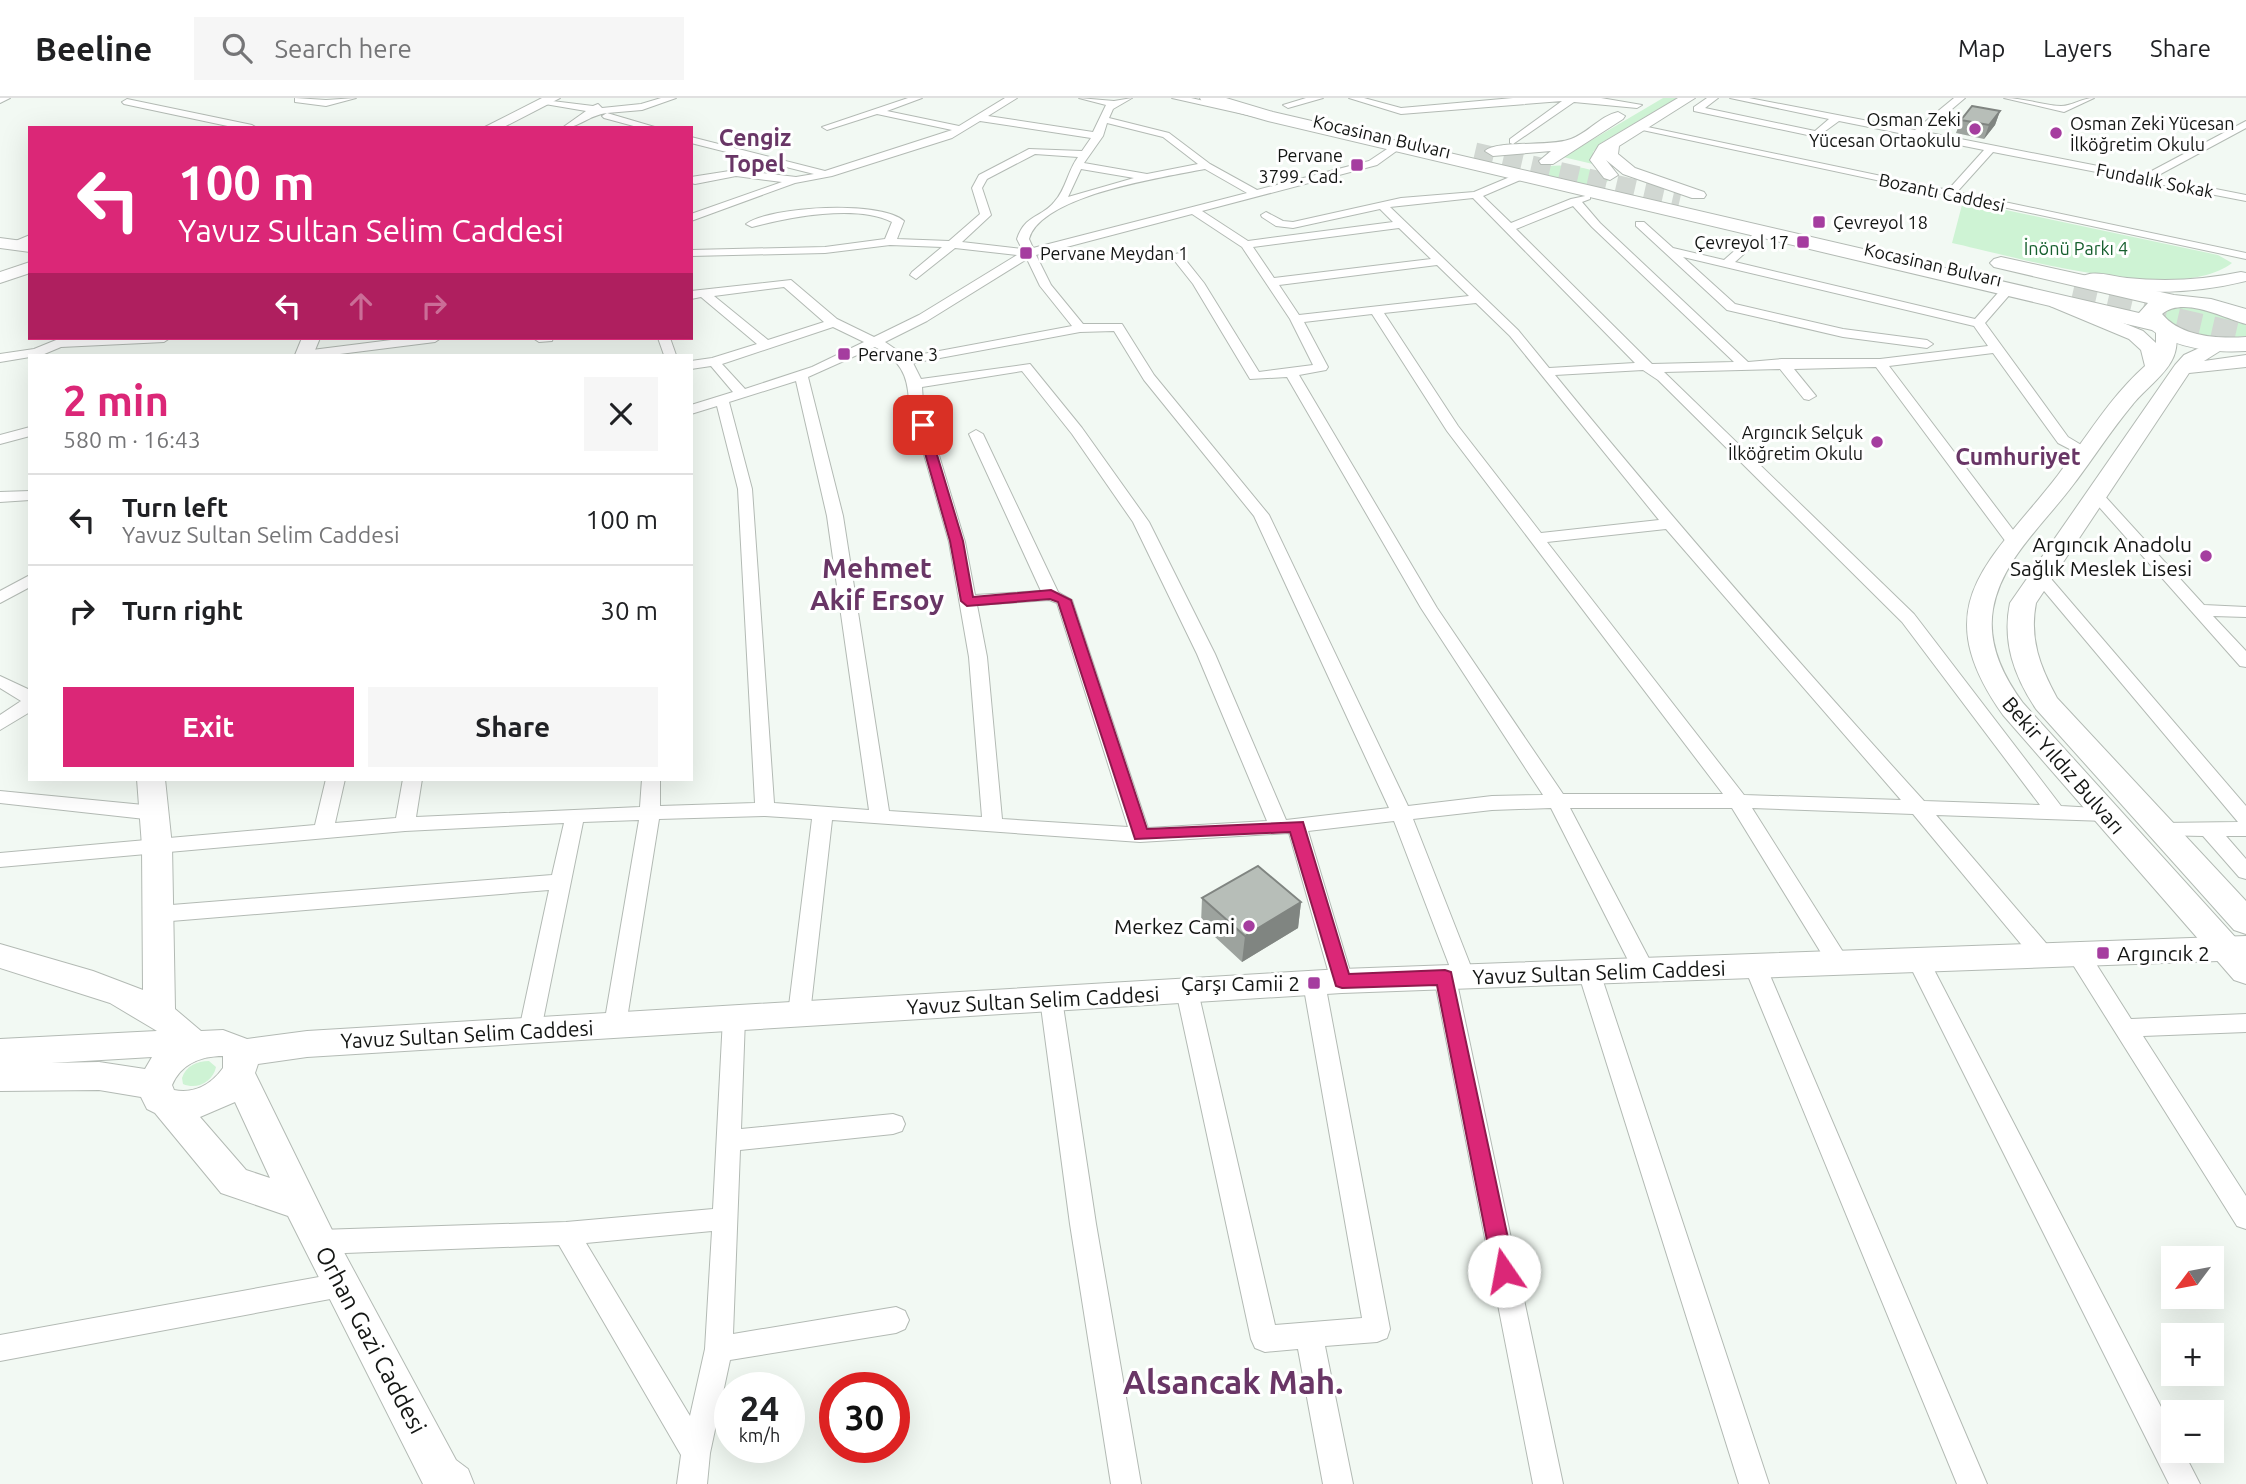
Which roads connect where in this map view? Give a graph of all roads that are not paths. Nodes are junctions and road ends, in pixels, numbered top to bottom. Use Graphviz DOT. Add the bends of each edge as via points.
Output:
graph roads {
  1 [pos="5,98"];
  2 [pos="351,98"];
  3 [pos="619,98"];
  4 [pos="671,98"];
  5 [pos="878,98"];
  6 [pos="917,98"];
  7 [pos="1012,98"];
  8 [pos="1084,98"];
  9 [pos="1127,98"];
  10 [pos="1177,98"];
  11 [pos="1208,98"];
  12 [pos="1213,98"];
  13 [pos="1241,98"];
  14 [pos="1256,98"];
  15 [pos="1354,98"];
  16 [pos="1573,98"];
  17 [pos="1688,98"];
  18 [pos="1713,98"];
  19 [pos="1735,98"];
  20 [pos="1960,98"];
  21 [pos="2009,98"];
  22 [pos="2089,98"];
  23 [pos="0,100"];
  24 [pos="298,100"];
  25 [pos="549,101"];
  26 [pos="1643,101"];
  27 [pos="128,102"];
  28 [pos="902,102"];
  29 [pos="1306,103"];
  30 [pos="863,104"];
  31 [pos="1115,104"];
  32 [pos="886,107"];
  33 [pos="592,111"];
  34 [pos="873,111"];
  35 [pos="1268,117"];
  36 [pos="979,118"];
  37 [pos="1837,118"];
  38 [pos="1105,120"];
  39 [pos="2246,124"];
  40 [pos="242,126"];
  41 [pos="494,126"];
  42 [pos="570,126"];
  43 [pos="646,126"];
  44 [pos="827,127"];
  45 [pos="1638,128"];
  46 [pos="960,129"];
  47 [pos="1917,134"];
  48 [pos="1098,135"];
  49 [pos="693,140"];
  50 [pos="1513,141"];
  51 [pos="1577,142"];
  52 [pos="1611,144"];
  53 [pos="1397,147"];
  54 [pos="1991,148"];
  55 [pos="1087,154"];
  56 [pos="1472,155"];
  57 [pos="1548,161"];
  58 [pos="1077,165"];
  59 [pos="1206,166"];
  60 [pos="828,174"];
  61 [pos="1609,175"];
  62 [pos="1148,177"];
  63 [pos="1524,177"];
  64 [pos="2146,178"];
  65 [pos="693,180"];
  66 [pos="796,180"];
  67 [pos="1255,193"];
  68 [pos="1950,194"];
  69 [pos="1476,195"];
  70 [pos="1580,196"];
  71 [pos="2246,198"];
  72 [pos="1725,201"];
  73 [pos="1681,202"];
  74 [pos="1060,203"];
  75 [pos="1381,205"];
  76 [pos="1192,209"];
  77 [pos="1266,215"];
  78 [pos="693,217"];
  79 [pos="752,224"];
  80 [pos="1403,224"];
  81 [pos="1640,224"];
  82 [pos="1509,228"];
  83 [pos="1762,232"];
  84 [pos="890,242"];
  85 [pos="952,244"];
  86 [pos="1246,246"];
  87 [pos="1670,251"];
  88 [pos="693,253"];
  89 [pos="1029,253"];
  90 [pos="1176,255"];
  91 [pos="2246,256"];
  92 [pos="1976,257"];
  93 [pos="1442,261"];
  94 [pos="1726,264"];
  95 [pos="28,268"];
  96 [pos="2042,272"];
  97 [pos="916,275"];
  98 [pos="2243,275"];
  99 [pos="0,278"];
  100 [pos="1271,282"];
  101 [pos="2007,289"];
  102 [pos="696,294"];
  103 [pos="2066,295"];
  104 [pos="1479,299"];
  105 [pos="2185,303"];
  106 [pos="1377,312"];
  107 [pos="2245,316"];
  108 [pos="1296,319"];
  109 [pos="833,323"];
  110 [pos="1978,324"];
  111 [pos="1921,326"];
  112 [pos="2163,327"];
  113 [pos="1080,328"];
  114 [pos="66,340"];
  115 [pos="420,340"];
  116 [pos="877,342"];
  117 [pos="766,345"];
  118 [pos="2235,345"];
  119 [pos="1996,349"];
  120 [pos="312,354"];
  121 [pos="1937,357"];
  122 [pos="0,358"];
  123 [pos="904,361"];
  124 [pos="2246,361"];
  125 [pos="714,362"];
  126 [pos="1782,363"];
  127 [pos="1880,363"];
  128 [pos="1743,364"];
  129 [pos="693,365"];
  130 [pos="1647,367"];
  131 [pos="2167,370"];
  132 [pos="1546,372"];
  133 [pos="1291,373"];
  134 [pos="801,375"];
  135 [pos="917,384"];
  136 [pos="742,394"];
  137 [pos="1809,396"];
  138 [pos="722,400"];
  139 [pos="693,409"];
  140 [pos="28,433"];
  141 [pos="976,434"];
  142 [pos="0,440"];
  143 [pos="2086,452"];
  144 [pos="27,492"];
  145 [pos="2098,496"];
  146 [pos="0,497"];
  147 [pos="1670,524"];
  148 [pos="1536,538"];
  149 [pos="2015,543"];
  150 [pos="2040,576"];
  151 [pos="26,588"];
  152 [pos="1051,594"];
  153 [pos="0,598"];
  154 [pos="967,601"];
  155 [pos="2200,610"];
  156 [pos="2246,612"];
  157 [pos="2246,662"];
  158 [pos="0,681"];
  159 [pos="28,697"];
  160 [pos="28,704"];
  161 [pos="0,724"];
  162 [pos="151,781"];
  163 [pos="335,781"];
  164 [pos="412,781"];
  165 [pos="651,781"];
  166 [pos="0,797"];
  167 [pos="1557,801"];
  168 [pos="1738,801"];
  169 [pos="765,809"];
  170 [pos="1920,809"];
  171 [pos="650,812"];
  172 [pos="154,813"];
  173 [pos="823,813"];
  174 [pos="1401,813"];
  175 [pos="2056,813"];
  176 [pos="2106,814"];
  177 [pos="575,816"];
  178 [pos="880,817"];
  179 [pos="2246,819"];
  180 [pos="405,824"];
  181 [pos="993,825"];
  182 [pos="1288,827"];
  183 [pos="2208,829"];
  184 [pos="2246,829"];
  185 [pos="324,830"];
  186 [pos="2161,830"];
  187 [pos="1140,835"];
  188 [pos="157,846"];
  189 [pos="0,860"];
  190 [pos="2246,872"];
  191 [pos="561,882"];
  192 [pos="159,914"];
  193 [pos="2246,922"];
  194 [pos="2078,954"];
  195 [pos="2043,955"];
  196 [pos="0,956"];
  197 [pos="2240,956"];
  198 [pos="1918,960"];
  199 [pos="1839,963"];
  200 [pos="1755,966"];
  201 [pos="1644,970"];
  202 [pos="1589,972"];
  203 [pos="1454,977"];
  204 [pos="1328,982"];
  205 [pos="1187,991"];
  206 [pos="1051,999"];
  207 [pos="159,1014"];
  208 [pos="800,1014"];
  209 [pos="734,1018"];
  210 [pos="2246,1023"];
  211 [pos="615,1025"];
  212 [pos="2125,1028"];
  213 [pos="530,1030"];
  214 [pos="191,1048"];
  215 [pos="0,1052"];
  216 [pos="239,1063"];
  217 [pos="0,1077"];
  218 [pos="162,1095"];
  219 [pos="893,1124"];
  220 [pos="728,1141"];
  221 [pos="302,1205"];
  222 [pos="2246,1218"];
  223 [pos="724,1219"];
  224 [pos="566,1233"];
  225 [pos="319,1241"];
  226 [pos="341,1285"];
  227 [pos="896,1320"];
  228 [pos="1309,1335"];
  229 [pos="0,1348"];
  230 [pos="719,1349"];
  231 [pos="696,1453"];
  232 [pos="445,1481"];
  233 [pos="692,1484"];
  234 [pos="1126,1484"];
  235 [pos="1338,1484"];
  236 [pos="1548,1484"];
  237 [pos="1754,1484"];
  238 [pos="1972,1484"];
  239 [pos="2185,1484"];
  1 -- 23 [label="street"];
  2 -- 24 [label="street" via="326,103"];
  3 -- 33 [label="street"];
  4 -- 33 [label="street" via="642,107"];
  5 -- 28 [label="street"];
  6 -- 28 [label="street"];
  7 -- 36 [label="street"];
  8 -- 31 [label="street"];
  9 -- 31 [label="street"];
  10 -- 35 [label="street"];
  11 -- 35 [label="highway"];
  12 -- 56 [label="highway, Kocasinan Bulvarı"];
  13 -- 56 [label="highway, Kocasinan Bulvarı"];
  14 -- 29 [label="highway"];
  15 -- 16 [label="street" via="1401,111"];
  16 -- 26 [label="street"];
  16 -- 50 [label="street"];
  17 -- 45 [label="main road"];
  18 -- 37 [label="street" via="1697,109 1817,134"];
  19 -- 37 [label="street, Fundalık Sokak"];
  20 -- 47 [label="street"];
  21 -- 22 [label="street" via="2064,109"];
  25 -- 33 [label="street"];
  25 -- 41 [label="street"];
  26 -- 51 [label="main road"];
  27 -- 40 [label="street"];
  28 -- 32 [label="street"];
  29 -- 56 [label="highway"];
  30 -- 32 [label="street"];
  31 -- 38 [label="street"];
  32 -- 34 [label="street"];
  33 -- 42 [label="street"];
  33 -- 43 [label="street"];
  34 -- 44 [label="street"];
  34 -- 46 [label="street"];
  35 -- 53 [label="highway"];
  36 -- 46 [label="street"];
  36 -- 48 [label="street"];
  37 -- 47 [label="street, Fundalık Sokak"];
  38 -- 48 [label="street"];
  38 -- 59 [label="street" via="1166,135"];
  39 -- 64 [label="street"];
  45 -- 52 [label="main road"];
  45 -- 68 [label="street, Bozantı Caddesi"];
  46 -- 60 [label="street" via="925,145"];
  47 -- 54 [label="street, Fundalık Sokak"];
  48 -- 55 [label="street"];
  49 -- 60 [label="street"];
  51 -- 56 [label="main road"];
  51 -- 57 [label="main road"];
  52 -- 61 [label="main road" via="1598,157"];
  52 -- 73 [label="main road" via="1610,155 1623,168"];
  53 -- 56 [label="highway"];
  53 -- 67 [label="street" via="1373,163"];
  54 -- 64 [label="street, Fundalık Sokak"];
  54 -- 68 [label="street"];
  55 -- 58 [label="street"];
  55 -- 85 [label="street" via="1033,151 983,177 978,188 986,215"];
  56 -- 57 [label="highway"];
  56 -- 63 [label="highway"];
  57 -- 61 [label="highway"];
  57 -- 63 [label="highway" via="1523,166"];
  58 -- 62 [label="street"];
  58 -- 74 [label="street"];
  59 -- 62 [label="street"];
  59 -- 67 [label="street"];
  60 -- 66 [label="street"];
  61 -- 70 [label="highway" via="1615,182 1612,186"];
  61 -- 73 [label="highway"];
  62 -- 74 [label="street"];
  63 -- 69 [label="street"];
  63 -- 70 [label="highway"];
  64 -- 71 [label="street, Fundalık Sokak"];
  65 -- 66 [label="street" via="742,173"];
  66 -- 78 [label="street"];
  67 -- 76 [label="street"];
  68 -- 91 [label="street, Bozantı Caddesi"];
  69 -- 75 [label="street"];
  69 -- 82 [label="street"];
  70 -- 73 [label="highway"];
  70 -- 82 [label="street"];
  70 -- 128 [label="street" via="1596,225"];
  72 -- 73 [label="highway"];
  73 -- 83 [label="highway"];
  73 -- 103 [label="highway, Kocasinan Bulvarı"];
  74 -- 89 [label="street" via="1026,229 1023,239"];
  75 -- 77 [label="street" via="1293,225"];
  75 -- 80 [label="street"];
  76 -- 86 [label="street"];
  76 -- 89 [label="street"];
  79 -- 84 [label="street" via="804,212 881,213 898,221"];
  80 -- 86 [label="street"];
  80 -- 93 [label="street"];
  81 -- 87 [label="street"];
  82 -- 130 [label="street"];
  83 -- 94 [label="street"];
  83 -- 101 [label="highway"];
  84 -- 85 [label="street"];
  84 -- 88 [label="street" via="825,250"];
  85 -- 89 [label="street"];
  85 -- 97 [label="street"];
  86 -- 100 [label="street"];
  87 -- 94 [label="street"];
  87 -- 111 [label="street" via="1731,307 1843,333"];
  89 -- 113 [label="street" via="1046,286"];
  89 -- 116 [label="street"];
  90 -- 133 [label="street" via="1255,376"];
  92 -- 96 [label="highway"];
  93 -- 100 [label="street"];
  93 -- 104 [label="street"];
  94 -- 111 [label="street"];
  95 -- 99 [label="street"];
  96 -- 98 [label="main road" via="2164,287"];
  96 -- 103 [label="highway" via="2108,292 2118,302 2101,307"];
  96 -- 105 [label="highway"];
  98 -- 105 [label="main road"];
  100 -- 108 [label="street"];
  101 -- 103 [label="highway"];
  101 -- 110 [label="street"];
  102 -- 109 [label="street" via="787,283"];
  102 -- 117 [label="street"];
  103 -- 112 [label="highway"];
  103 -- 131 [label="main road" via="2136,335"];
  104 -- 106 [label="street"];
  104 -- 132 [label="street"];
  105 -- 107 [label="highway"];
  105 -- 112 [label="highway" via="2160,304 2151,310 2151,317"];
  106 -- 108 [label="street"];
  106 -- 148 [label="street" via="1452,428"];
  108 -- 133 [label="street" via="1321,367"];
  109 -- 116 [label="street"];
  109 -- 117 [label="street"];
  110 -- 111 [label="street"];
  110 -- 119 [label="street"];
  111 -- 121 [label="street"];
  112 -- 118 [label="highway" via="2195,340"];
  112 -- 131 [label="main road, Bekir Yıldız Bulvarı"];
  113 -- 123 [label="street"];
  113 -- 174 [label="street" via="1118,327 1149,377 1261,515"];
  114 -- 122 [label="street" via="37,352"];
  115 -- 120 [label="street"];
  116 -- 123 [label="street"];
  116 -- 134 [label="street"];
  117 -- 125 [label="street"];
  118 -- 131 [label="main road, Bekir Yıldız Bulvarı"];
  119 -- 121 [label="street"];
  119 -- 143 [label="street" via="2063,440"];
  121 -- 127 [label="street"];
  123 -- 135 [label="street"];
  124 -- 131 [label="main road"];
  125 -- 129 [label="street"];
  125 -- 136 [label="street"];
  126 -- 127 [label="street"];
  126 -- 128 [label="street"];
  126 -- 137 [label="street"];
  127 -- 149 [label="street"];
  128 -- 130 [label="street"];
  130 -- 132 [label="street"];
  130 -- 175 [label="street" via="1664,376 1908,618"];
  131 -- 143 [label="main road, Bekir Yıldız Bulvarı"];
  131 -- 145 [label="main road, Bekir Yıldız Bulvarı"];
  132 -- 147 [label="street"];
  133 -- 167 [label="street" via="1429,608"];
  134 -- 136 [label="street"];
  134 -- 178 [label="street" via="835,516"];
  135 -- 154 [label="street" via="916,402 957,541"];
  135 -- 182 [label="street" via="1025,368 1142,522"];
  136 -- 138 [label="street"];
  138 -- 139 [label="street"];
  138 -- 169 [label="street" via="745,489"];
  140 -- 142 [label="street"];
  141 -- 152 [label="street"];
  143 -- 149 [label="main road, Bekir Yıldız Bulvarı"];
  144 -- 146 [label="street"];
  145 -- 150 [label="main road, Bekir Yıldız Bulvarı"];
  145 -- 155 [label="street"];
  147 -- 148 [label="street"];
  147 -- 170 [label="street"];
  148 -- 168 [label="street"];
  149 -- 176 [label="main road, Bekir Yıldız Bulvarı" via="1990,580 1980,608 1979,639 1986,664 2012,709"];
  150 -- 179 [label="street"];
  150 -- 186 [label="main road, Bekir Yıldız Bulvarı" via="2023,603 2020,618 2021,648 2031,676 2057,717"];
  151 -- 153 [label="street"];
  152 -- 154 [label="street"];
  152 -- 187 [label="street" via="1064,600"];
  154 -- 181 [label="street" via="978,657"];
  155 -- 156 [label="street"];
  155 -- 157 [label="street"];
  158 -- 159 [label="street"];
  160 -- 161 [label="street"];
  162 -- 172 [label="street"];
  163 -- 185 [label="street"];
  164 -- 180 [label="street"];
  165 -- 171 [label="street"];
  166 -- 172 [label="street"];
  167 -- 168 [label="street"];
  167 -- 174 [label="street"];
  167 -- 201 [label="street"];
  168 -- 170 [label="street"];
  168 -- 199 [label="street"];
  169 -- 171 [label="street"];
  169 -- 173 [label="street"];
  170 -- 175 [label="street"];
  170 -- 195 [label="street"];
  171 -- 177 [label="street"];
  171 -- 211 [label="street"];
  172 -- 188 [label="street"];
  173 -- 178 [label="street"];
  173 -- 208 [label="street"];
  174 -- 182 [label="street"];
  174 -- 203 [label="street"];
  175 -- 176 [label="street"];
  176 -- 197 [label="main road, Bekir Yıldız Bulvarı"];
  177 -- 180 [label="street"];
  177 -- 191 [label="street"];
  178 -- 181 [label="street"];
  180 -- 185 [label="street"];
  181 -- 187 [label="street"];
  182 -- 187 [label="street"];
  182 -- 204 [label="street"];
  183 -- 184 [label="street"];
  183 -- 186 [label="street"];
  183 -- 190 [label="street"];
  185 -- 188 [label="street"];
  186 -- 193 [label="main road, Bekir Yıldız Bulvarı"];
  188 -- 189 [label="street"];
  188 -- 192 [label="street"];
  191 -- 192 [label="street"];
  191 -- 213 [label="street"];
  192 -- 207 [label="street"];
  194 -- 195 [label="street, Yavuz Sultan Selim Caddesi"];
  194 -- 197 [label="street, Yavuz Sultan Selim Caddesi"];
  194 -- 212 [label="street"];
  195 -- 198 [label="street, Yavuz Sultan Selim Caddesi"];
  196 -- 207 [label="street" via="92,984"];
  198 -- 199 [label="street, Yavuz Sultan Selim Caddesi"];
  198 -- 239 [label="street"];
  199 -- 200 [label="street, Yavuz Sultan Selim Caddesi"];
  200 -- 201 [label="street, Yavuz Sultan Selim Caddesi"];
  200 -- 238 [label="street"];
  201 -- 202 [label="street, Yavuz Sultan Selim Caddesi"];
  202 -- 203 [label="street, Yavuz Sultan Selim Caddesi"];
  202 -- 237 [label="street"];
  203 -- 204 [label="street, Yavuz Sultan Selim Caddesi"];
  203 -- 236 [label="street"];
  204 -- 205 [label="street, Yavuz Sultan Selim Caddesi"];
  204 -- 228 [label="street" via="1377,1329"];
  205 -- 206 [label="street, Yavuz Sultan Selim Caddesi"];
  205 -- 228 [label="street" via="1265,1339"];
  206 -- 208 [label="street, Yavuz Sultan Selim Caddesi"];
  206 -- 234 [label="street"];
  207 -- 214 [label="street"];
  208 -- 209 [label="street, Yavuz Sultan Selim Caddesi"];
  209 -- 211 [label="street, Yavuz Sultan Selim Caddesi"];
  209 -- 220 [label="street"];
  210 -- 212 [label="street"];
  211 -- 213 [label="street, Yavuz Sultan Selim Caddesi"];
  212 -- 222 [label="street"];
  213 -- 216 [label="street, Yavuz Sultan Selim Caddesi" via="307,1044"];
  214 -- 215 [label="street" via="173,1043"];
  214 -- 216 [label="street" via="223,1043 234,1046"];
  214 -- 218 [label="street" via="163,1068"];
  216 -- 218 [label="street" via="225,1090 204,1102 188,1106"];
  216 -- 221 [label="street, Orhan Gazi Caddesi"];
  217 -- 218 [label="street" via="99,1076"];
  218 -- 221 [label="street" via="233,1182"];
  219 -- 220 [label="street"];
  220 -- 223 [label="street"];
  221 -- 225 [label="street, Orhan Gazi Caddesi"];
  223 -- 224 [label="street"];
  223 -- 230 [label="street"];
  224 -- 225 [label="street"];
  224 -- 231 [label="street"];
  225 -- 226 [label="street, Orhan Gazi Caddesi"];
  226 -- 229 [label="street"];
  226 -- 232 [label="street, Orhan Gazi Caddesi"];
  227 -- 230 [label="street"];
  228 -- 235 [label="street"];
  230 -- 231 [label="street"];
  231 -- 233 [label="street"];
}
